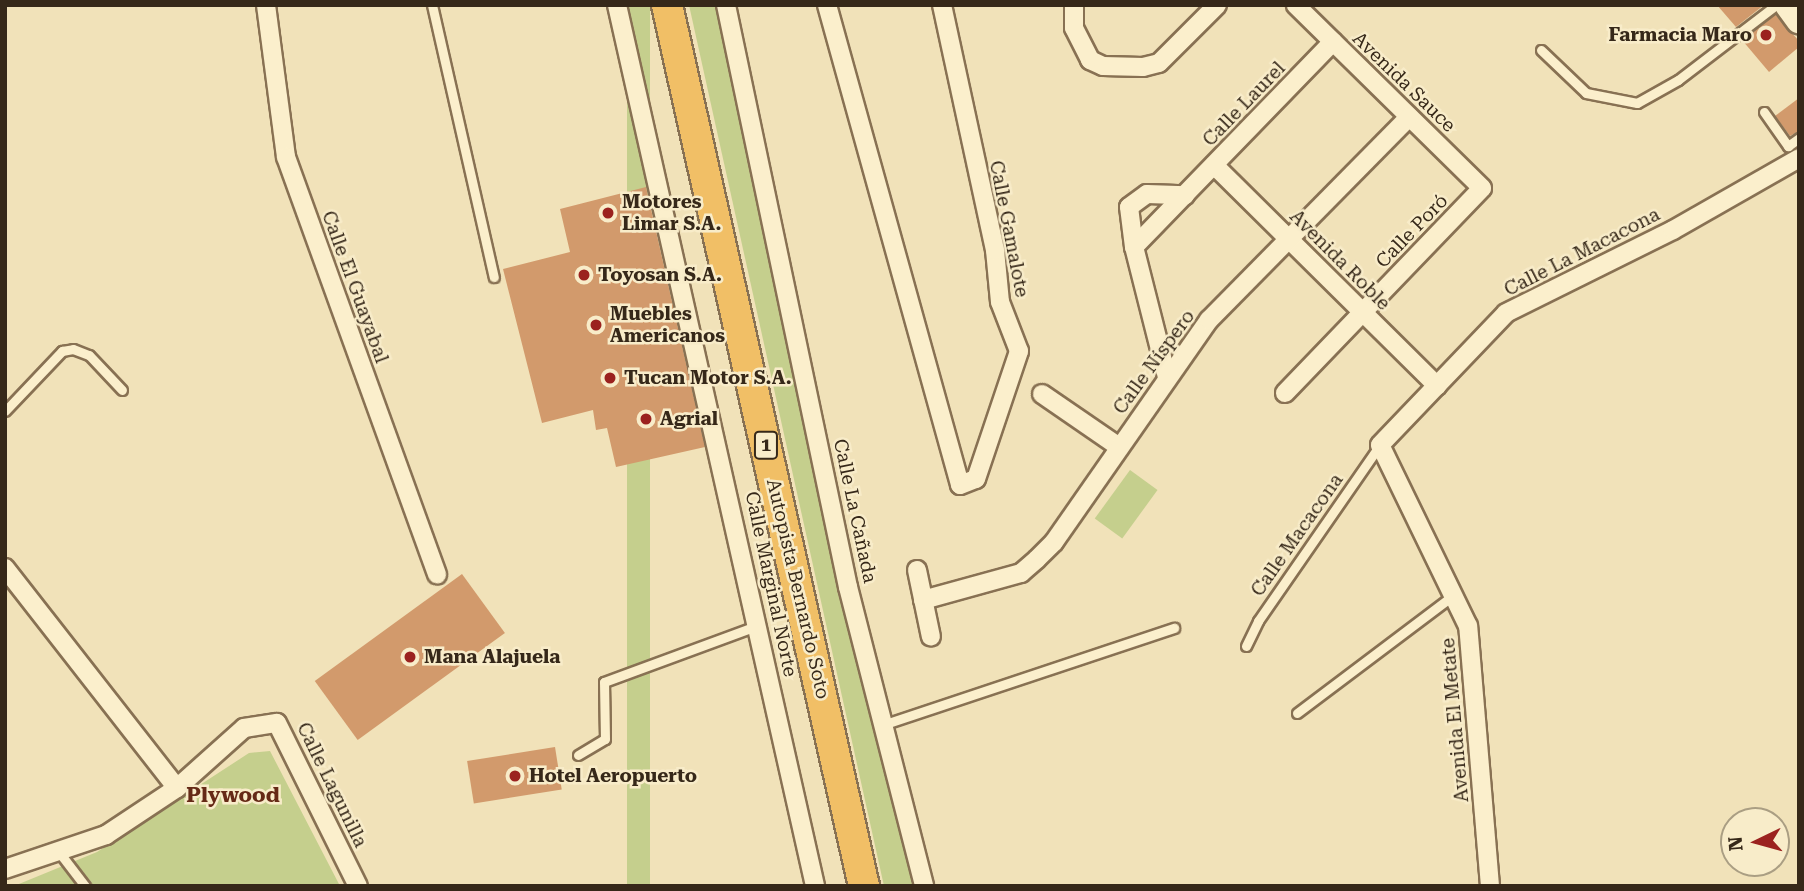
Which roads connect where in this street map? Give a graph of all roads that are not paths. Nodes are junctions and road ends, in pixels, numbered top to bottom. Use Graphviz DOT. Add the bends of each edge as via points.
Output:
graph roads {
  1 [pos="266,5"];
  2 [pos="432,5"];
  3 [pos="618,5"];
  4 [pos="667,5"];
  5 [pos="726,5"];
  6 [pos="827,5"];
  7 [pos="942,5"];
  8 [pos="1074,5"];
  9 [pos="1217,5"];
  10 [pos="1296,5"];
  11 [pos="1776,5"];
  12 [pos="1788,5"];
  13 [pos="1799,20"];
  14 [pos="1333,42"];
  15 [pos="1541,50"];
  16 [pos="1764,112"];
  17 [pos="1409,117"];
  18 [pos="1799,138"];
  19 [pos="1799,158"];
  20 [pos="1214,165"];
  21 [pos="1482,188"];
  22 [pos="1185,195"];
  23 [pos="1288,238"];
  24 [pos="1134,247"];
  25 [pos="494,277"];
  26 [pos="1363,312"];
  27 [pos="1167,377"];
  28 [pos="1437,386"];
  29 [pos="122,390"];
  30 [pos="1285,393"];
  31 [pos="1042,394"];
  32 [pos="5,411"];
  33 [pos="1380,445"];
  34 [pos="1119,447"];
  35 [pos="5,568"];
  36 [pos="917,570"];
  37 [pos="437,575"];
  38 [pos="1456,594"];
  39 [pos="923,600"];
  40 [pos="759,625"];
  41 [pos="1174,628"];
  42 [pos="931,637"];
  43 [pos="1245,646"];
  44 [pos="1297,713"];
  45 [pos="882,725"];
  46 [pos="578,755"];
  47 [pos="177,788"];
  48 [pos="59,852"];
  49 [pos="5,869"];
  50 [pos="85,886"];
  51 [pos="358,886"];
  52 [pos="815,886"];
  53 [pos="864,886"];
  54 [pos="924,886"];
  55 [pos="1490,886"];
  1 -- 37 [label="street, Calle El Guayabal" via="286,156"];
  2 -- 25 [label="lane"];
  3 -- 40 [label="street, Calle Marginal Norte"];
  4 -- 53 [label="highway, Autopista Bernardo Soto / 1"];
  5 -- 45 [label="street, Calle La Cañada" via="848,587"];
  6 -- 7 [label="street, Calle Gamalote" via="960,485 976,479 1019,351 1000,302 995,250"];
  8 -- 9 [label="street" via="1074,28 1090,61 1103,66 1143,67 1159,63"];
  10 -- 14 [label="street, Avenida Sauce"];
  11 -- 15 [label="lane" via="1678,80 1637,103 1586,93"];
  12 -- 13 [label="main road"];
  14 -- 17 [label="street, Avenida Sauce"];
  14 -- 20 [label="street, Calle Laurel"];
  16 -- 18 [label="lane" via="1788,146"];
  17 -- 21 [label="street, Avenida Sauce"];
  17 -- 23 [label="street, Calle Níspero"];
  19 -- 28 [label="street, Calle La Macacona" via="1672,230 1506,313"];
  20 -- 22 [label="street, Calle Laurel"];
  20 -- 23 [label="street, Avenida Roble"];
  21 -- 26 [label="street, Calle Poró"];
  22 -- 24 [label="street, Calle Laurel"];
  22 -- 24 [label="street" via="1166,192 1135,198 1128,218"];
  23 -- 26 [label="street, Avenida Roble"];
  23 -- 27 [label="street, Calle Níspero" via="1209,320"];
  24 -- 27 [label="street"];
  26 -- 28 [label="street, Avenida Roble"];
  26 -- 30 [label="street, Calle Poró"];
  27 -- 34 [label="street, Calle Níspero"];
  28 -- 33 [label="street, Calle La Macacona"];
  29 -- 32 [label="lane" via="89,355 73,349 62,351"];
  31 -- 34 [label="street"];
  33 -- 38 [label="street, Avenida El Metate"];
  33 -- 43 [label="lane, Calle Macacona"];
  34 -- 39 [label="street, Calle Níspero" via="1054,542 1021,573"];
  35 -- 47 [label="street"];
  36 -- 39 [label="street"];
  38 -- 44 [label="lane"];
  38 -- 55 [label="street, Avenida El Metate" via="1468,626 1473,667"];
  39 -- 42 [label="street"];
  40 -- 46 [label="lane" via="604,682 605,739"];
  40 -- 52 [label="street, Calle Marginal Norte"];
  41 -- 45 [label="lane"];
  45 -- 54 [label="street, Calle La Cañada"];
  47 -- 48 [label="street, Calle Lagunilla" via="106,835"];
  47 -- 51 [label="street, Calle Lagunilla" via="244,728 277,723"];
  48 -- 49 [label="street, Calle Lagunilla"];
  48 -- 50 [label="lane"];
}
